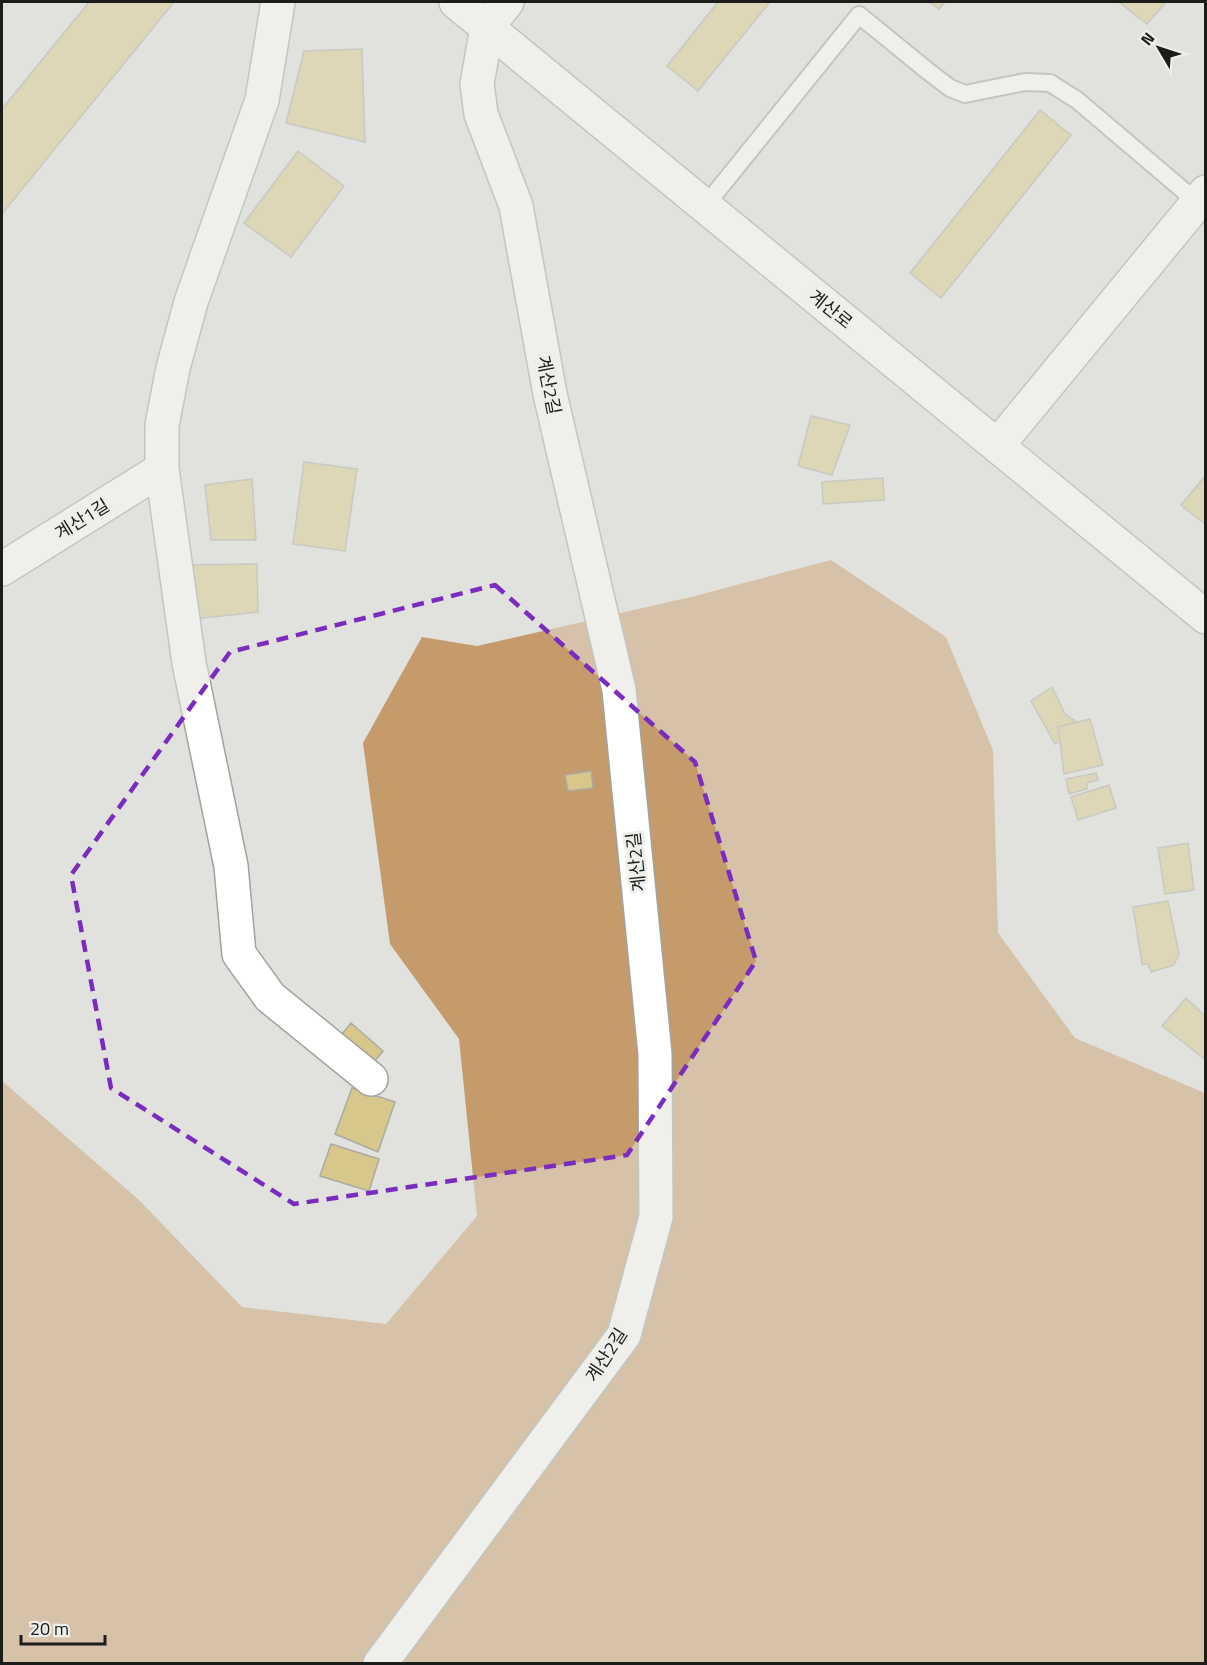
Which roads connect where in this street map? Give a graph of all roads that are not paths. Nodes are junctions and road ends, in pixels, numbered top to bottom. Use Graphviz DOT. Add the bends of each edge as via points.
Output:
graph roads {
  1 [pos="278,2"];
  2 [pos="456,2"];
  3 [pos="507,2"];
  4 [pos="487,27"];
  5 [pos="1202,197"];
  6 [pos="705,206"];
  7 [pos="997,446"];
  8 [pos="162,469"];
  9 [pos="2,569"];
  10 [pos="1206,617"];
  11 [pos="371,1079"];
  12 [pos="380,1664"];
  1 -- 8 [label="street" via="262,100 191,302 173,368 162,425"];
  2 -- 4 [label="street, 계산로"];
  3 -- 4 [label="street, 계산2길"];
  4 -- 6 [label="street, 계산로"];
  4 -- 12 [label="street, 계산2길" via="477,84 481,114 516,206 550,394 619,690 655,1054 656,1217 624,1335"];
  5 -- 6 [label="lane" via="1050,83 1025,82 965,94 936,78 860,15"];
  5 -- 7 [label="street"];
  6 -- 7 [label="street, 계산로"];
  7 -- 10 [label="street, 계산로"];
  8 -- 9 [label="street, 계산1길"];
  8 -- 11 [label="street" via="189,663 231,866 239,954 270,997"];
}
